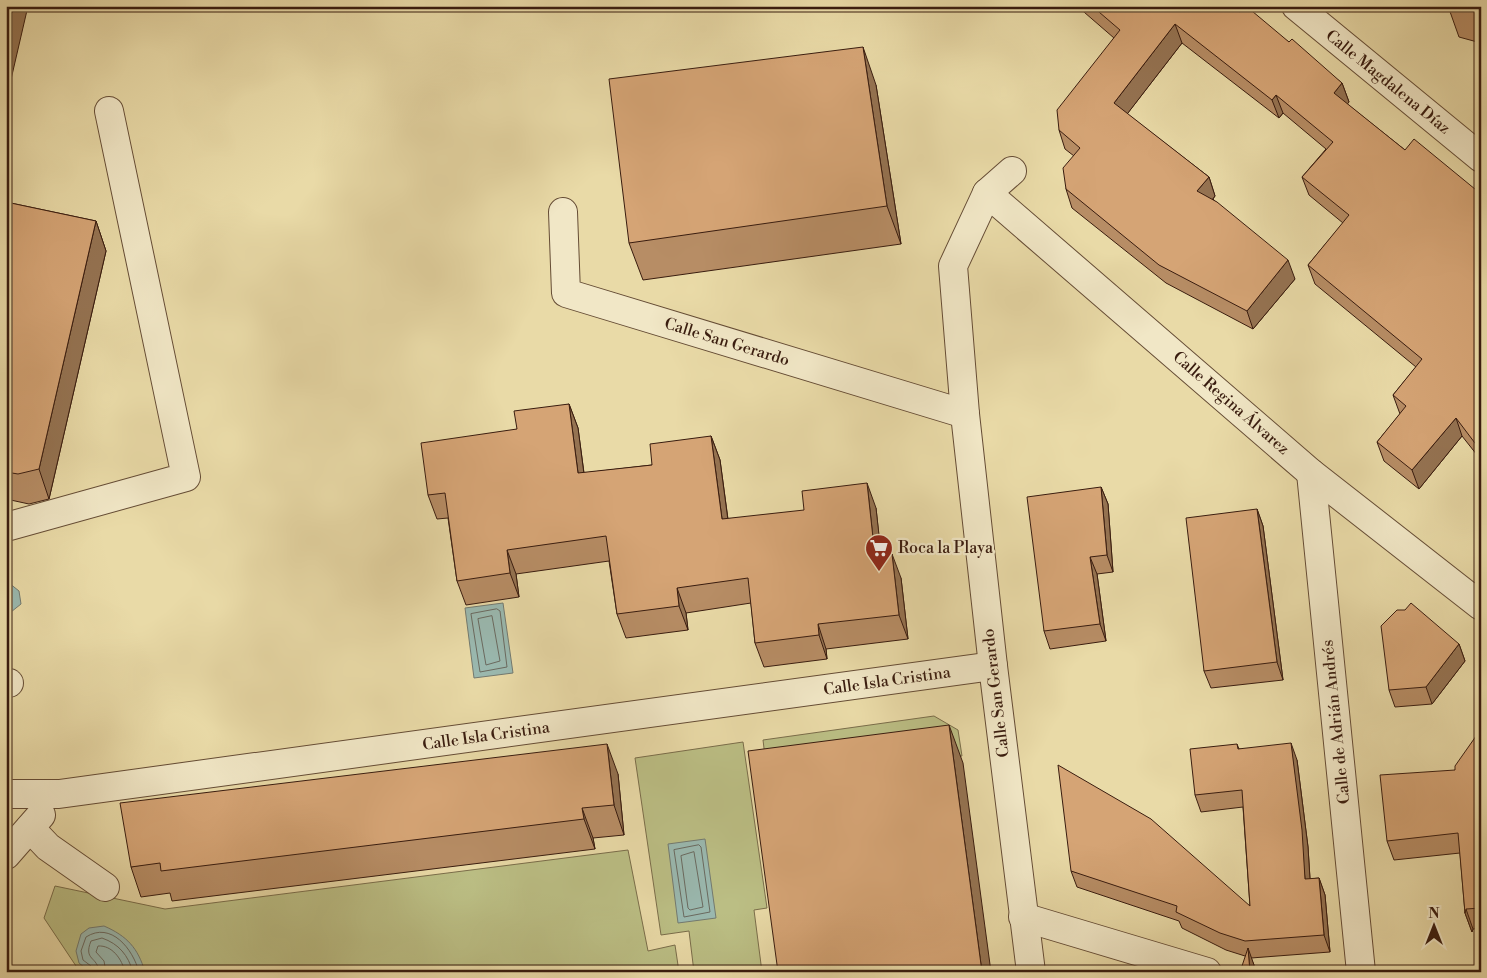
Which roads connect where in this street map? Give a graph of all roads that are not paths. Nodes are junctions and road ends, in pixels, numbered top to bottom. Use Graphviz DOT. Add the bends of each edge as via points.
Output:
graph roads {
  1 [pos="1296,6"];
  2 [pos="108,110"];
  3 [pos="1481,158"];
  4 [pos="1012,171"];
  5 [pos="987,194"];
  6 [pos="563,212"];
  7 [pos="965,414"];
  8 [pos="1312,473"];
  9 [pos="6,527"];
  10 [pos="1481,606"];
  11 [pos="993,666"];
  12 [pos="6,794"];
  13 [pos="59,794"];
  14 [pos="30,828"];
  15 [pos="6,855"];
  16 [pos="105,887"];
  17 [pos="1023,917"];
  18 [pos="1031,972"];
  19 [pos="1207,972"];
  20 [pos="1361,972"];
  1 -- 3 [label="street, Calle Magdalena Díaz"];
  2 -- 9 [label="street" via="186,477"];
  4 -- 5 [label="street, Calle San Gerardo"];
  5 -- 7 [label="street, Calle San Gerardo" via="952,266"];
  5 -- 8 [label="street, Calle Regina Álvarez"];
  6 -- 7 [label="street, Calle San Gerardo" via="566,293"];
  7 -- 11 [label="street, Calle San Gerardo"];
  8 -- 10 [label="street, Calle Regina Álvarez"];
  8 -- 20 [label="street, Calle de Adrián Andrés"];
  11 -- 13 [label="street, Calle Isla Cristina"];
  11 -- 17 [label="street, Calle San Gerardo"];
  12 -- 13 [label="street, Calle Isla Cristina"];
  13 -- 14 [label="street"];
  14 -- 15 [label="street"];
  14 -- 16 [label="street" via="48,847"];
  17 -- 18 [label="street, Calle San Gerardo"];
  17 -- 19 [label="street"];
}
